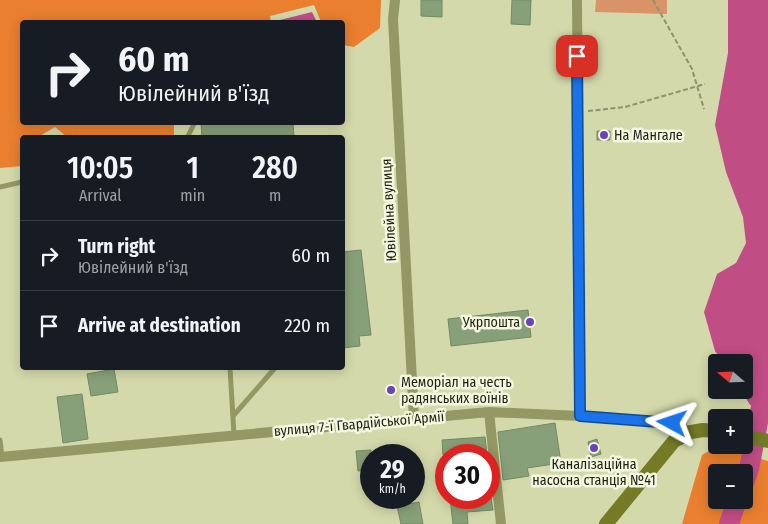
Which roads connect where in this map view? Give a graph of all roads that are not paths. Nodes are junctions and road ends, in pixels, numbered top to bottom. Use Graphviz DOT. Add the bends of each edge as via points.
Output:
graph roads {
  1 [pos="395,0"];
  2 [pos="577,0"];
  3 [pos="20,182"];
  4 [pos="0,187"];
  5 [pos="230,370"];
  6 [pos="273,370"];
  7 [pos="489,412"];
  8 [pos="233,416"];
  9 [pos="580,416"];
  10 [pos="414,419"];
  11 [pos="708,430"];
  12 [pos="691,432"];
  13 [pos="234,436"];
  14 [pos="753,438"];
  15 [pos="0,440"];
  16 [pos="766,441"];
  17 [pos="1,457"];
  18 [pos="501,524"];
  19 [pos="606,524"];
  1 -- 10 [label="street, Ювілейна вулиця" via="393,20"];
  2 -- 9 [label="street"];
  3 -- 4 [label="lane"];
  5 -- 8 [label="lane"];
  6 -- 8 [label="lane"];
  7 -- 9 [label="street, вулиця 7-ї Гвардійської Армії"];
  7 -- 10 [label="street, вулиця 7-ї Гвардійської Армії"];
  7 -- 18 [label="street"];
  8 -- 13 [label="lane"];
  9 -- 12 [label="street, вулиця 7-ї Гвардійської Армії" via="672,423"];
  10 -- 13 [label="street, вулиця 7-ї Гвардійської Армії"];
  11 -- 12 [label="main road, вулиця 7-ї Гвардійської Армії"];
  12 -- 19 [label="main road" via="674,441"];
  13 -- 17 [label="street, вулиця 7-ї Гвардійської Армії"];
  14 -- 16 [label="main road"];
  15 -- 17 [label="lane"];
}
